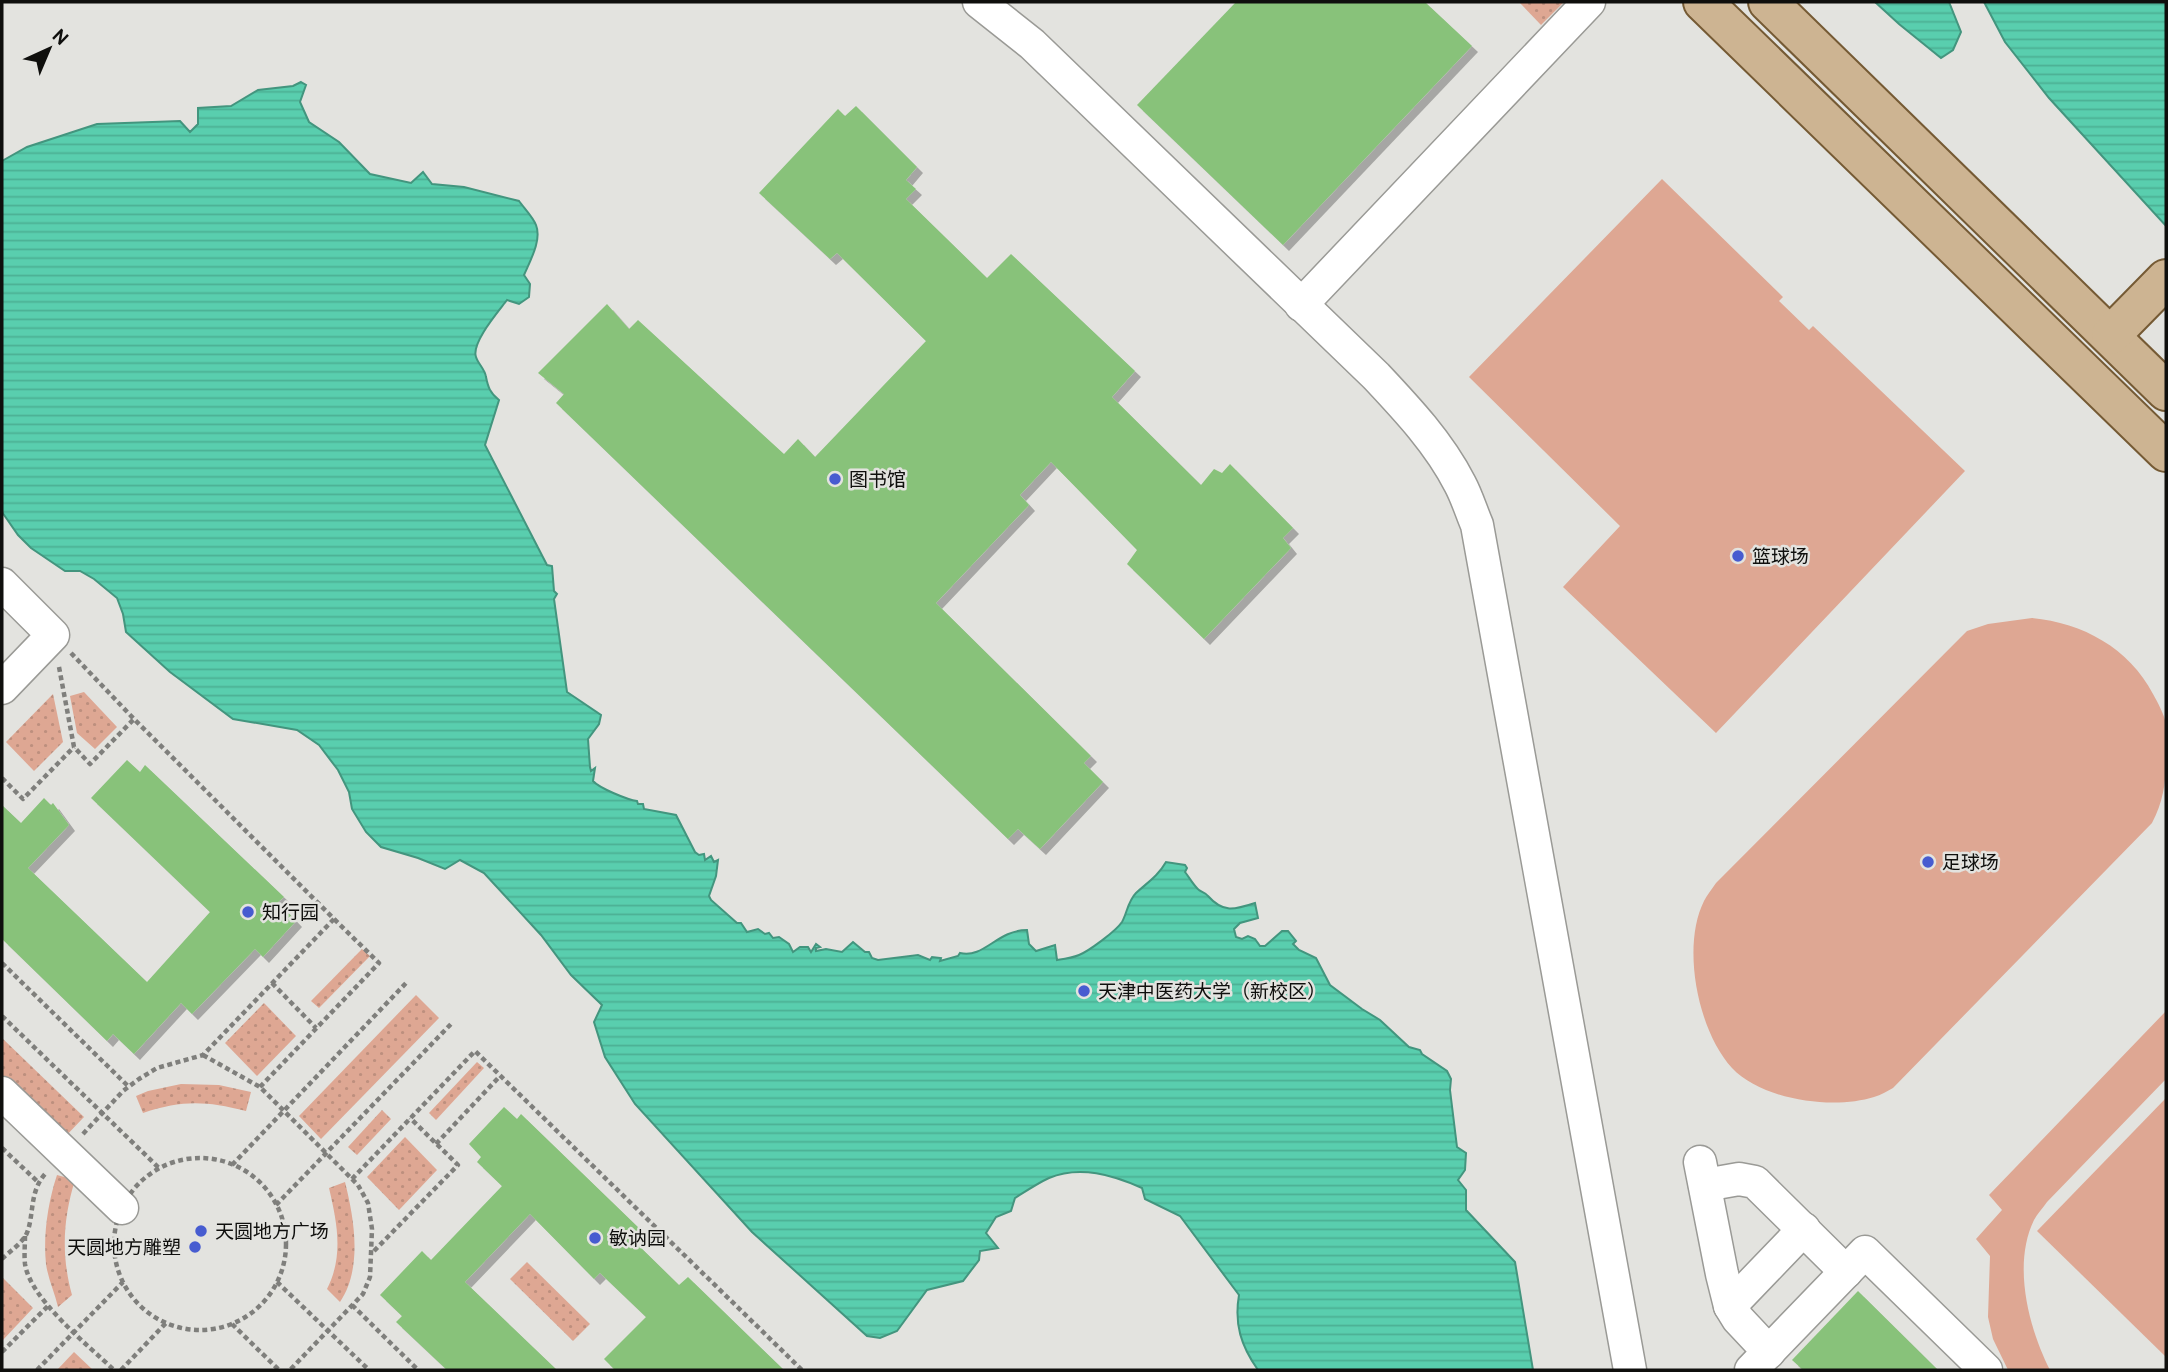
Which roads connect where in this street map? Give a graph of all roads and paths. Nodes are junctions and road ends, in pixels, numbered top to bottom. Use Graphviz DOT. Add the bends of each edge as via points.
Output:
graph roads {
  1 [pos="979,2"];
  2 [pos="1589,2"];
  3 [pos="1703,2"];
  4 [pos="1768,2"];
  5 [pos="2166,279"];
  6 [pos="1301,305"];
  7 [pos="2110,335"];
  8 [pos="2162,379"];
  9 [pos="2166,452"];
  10 [pos="2,584"];
  11 [pos="53,635"];
  12 [pos="2,688"];
  13 [pos="134,719"];
  14 [pos="74,747"];
  15 [pos="2,778"];
  16 [pos="334,919"];
  17 [pos="2,963"];
  18 [pos="407,982"];
  19 [pos="272,983"];
  20 [pos="2,1016"];
  21 [pos="451,1024"];
  22 [pos="316,1028"];
  23 [pos="203,1055"];
  24 [pos="500,1075"];
  25 [pos="129,1087"];
  26 [pos="260,1087"];
  27 [pos="2,1093"];
  28 [pos="283,1111"];
  29 [pos="102,1113"];
  30 [pos="410,1118"];
  31 [pos="436,1143"];
  32 [pos="2,1148"];
  33 [pos="65,1153"];
  34 [pos="326,1153"];
  35 [pos="232,1165"];
  36 [pos="159,1168"];
  37 [pos="352,1179"];
  38 [pos="39,1183"];
  39 [pos="276,1205"];
  40 [pos="122,1208"];
  41 [pos="1804,1229"];
  42 [pos="25,1236"];
  43 [pos="373,1252"];
  44 [pos="2,1259"];
  45 [pos="1846,1272"];
  46 [pos="122,1282"];
  47 [pos="277,1282"];
  48 [pos="48,1306"];
  49 [pos="352,1306"];
  50 [pos="1730,1306"];
  51 [pos="166,1323"];
  52 [pos="232,1324"];
  53 [pos="328,1331"];
  54 [pos="75,1332"];
  55 [pos="2,1352"];
  56 [pos="1760,1361"];
  57 [pos="37,1370"];
  58 [pos="114,1370"];
  59 [pos="121,1370"];
  60 [pos="279,1370"];
  61 [pos="290,1370"];
  62 [pos="369,1370"];
  63 [pos="418,1370"];
  64 [pos="802,1370"];
  65 [pos="1630,1370"];
  66 [pos="1986,1370"];
  1 -- 6 [label="lane" via="1032,44"];
  2 -- 6 [label="lane"];
  3 -- 9 [label="main road"];
  4 -- 7 [label="main road"];
  5 -- 7 [label="main road"];
  6 -- 65 [label="lane" via="1407,409 1460,484 1477,525"];
  7 -- 8 [label="main road"];
  10 -- 11 [label="lane"];
  11 -- 12 [label="lane"];
  11 -- 13 [label="path"];
  11 -- 14 [label="path"];
  13 -- 14 [label="path" via="90,764"];
  13 -- 16 [label="path"];
  14 -- 15 [label="path" via="23,799"];
  16 -- 19 [label="path"];
  16 -- 22 [label="path" via="379,962"];
  17 -- 25 [label="path"];
  18 -- 28 [label="path"];
  19 -- 22 [label="path"];
  19 -- 23 [label="path"];
  20 -- 29 [label="path"];
  21 -- 34 [label="path"];
  22 -- 26 [label="path"];
  23 -- 25 [label="path" via="157,1068"];
  23 -- 26 [label="path"];
  24 -- 30 [label="path" via="475,1051"];
  24 -- 31 [label="path"];
  24 -- 64 [label="path"];
  25 -- 29 [label="path"];
  26 -- 28 [label="path"];
  27 -- 33 [label="lane"];
  28 -- 34 [label="path"];
  28 -- 35 [label="path"];
  29 -- 33 [label="path"];
  29 -- 36 [label="path"];
  30 -- 31 [label="path"];
  30 -- 37 [label="path"];
  31 -- 43 [label="path" via="458,1165"];
  32 -- 38 [label="path"];
  33 -- 38 [label="path"];
  33 -- 40 [label="lane"];
  34 -- 37 [label="path"];
  34 -- 39 [label="path"];
  35 -- 36 [label="path" via="205,1158"];
  35 -- 39 [label="path" via="259,1181"];
  36 -- 40 [label="path" via="139,1182"];
  37 -- 43 [label="path" via="368,1203"];
  38 -- 42 [label="path"];
  39 -- 47 [label="path" via="286,1236"];
  40 -- 46 [label="path" via="114,1247"];
  41 -- 45 [label="lane"];
  41 -- 50 [label="lane"];
  41 -- 50 [label="lane" via="1755,1182 1702,1173"];
  42 -- 44 [label="path"];
  42 -- 48 [label="path" via="25,1265"];
  43 -- 49 [label="path" via="370,1277"];
  45 -- 56 [label="lane"];
  45 -- 66 [label="lane" via="1865,1252"];
  46 -- 51 [label="path" via="145,1311"];
  46 -- 54 [label="path"];
  47 -- 52 [label="path" via="257,1310"];
  47 -- 53 [label="path"];
  48 -- 54 [label="path"];
  48 -- 55 [label="path"];
  49 -- 53 [label="path"];
  49 -- 63 [label="path"];
  50 -- 56 [label="lane"];
  51 -- 52 [label="path" via="200,1331"];
  51 -- 59 [label="path"];
  52 -- 60 [label="path"];
  53 -- 61 [label="path"];
  53 -- 62 [label="path"];
  54 -- 57 [label="path"];
  54 -- 58 [label="path"];
}
